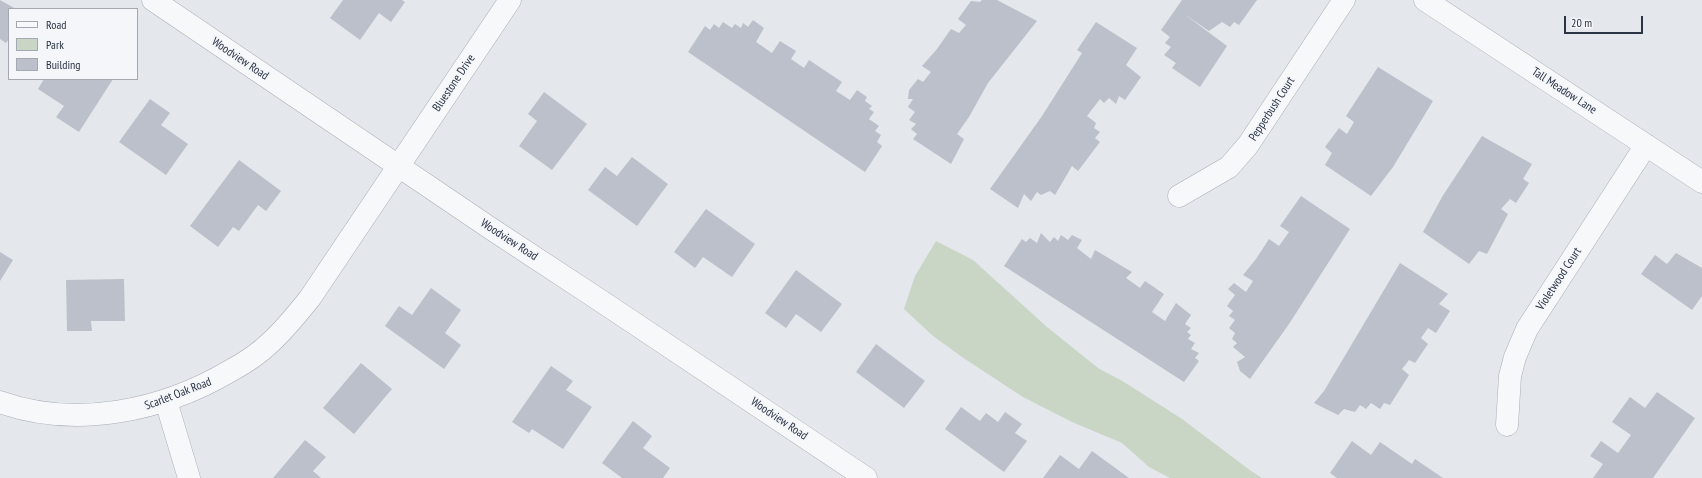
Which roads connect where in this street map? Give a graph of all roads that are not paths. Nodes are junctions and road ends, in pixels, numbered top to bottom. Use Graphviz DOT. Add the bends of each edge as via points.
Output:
graph roads {
  1 [pos="153,0"];
  2 [pos="510,0"];
  3 [pos="1344,0"];
  4 [pos="1425,0"];
  5 [pos="1646,145"];
  6 [pos="399,166"];
  7 [pos="1702,182"];
  8 [pos="1179,196"];
  9 [pos="166,401"];
  10 [pos="0,402"];
  11 [pos="1508,425"];
  12 [pos="189,478"];
  13 [pos="866,478"];
  1 -- 6 [label="street, Woodview Road"];
  2 -- 6 [label="street, Bluestone Drive"];
  3 -- 8 [label="street, Pepperbush Court" via="1248,146 1229,167"];
  4 -- 5 [label="street, Tall Meadow Lane"];
  5 -- 7 [label="street, Tall Meadow Lane"];
  5 -- 11 [label="street, Violetwood Court" via="1526,329 1510,376"];
  6 -- 9 [label="street, Scarlet Oak Road" via="310,298 272,342 246,362 208,384"];
  6 -- 13 [label="street, Woodview Road"];
  9 -- 10 [label="street, Scarlet Oak Road" via="105,414 52,413"];
  9 -- 12 [label="street"];
}
